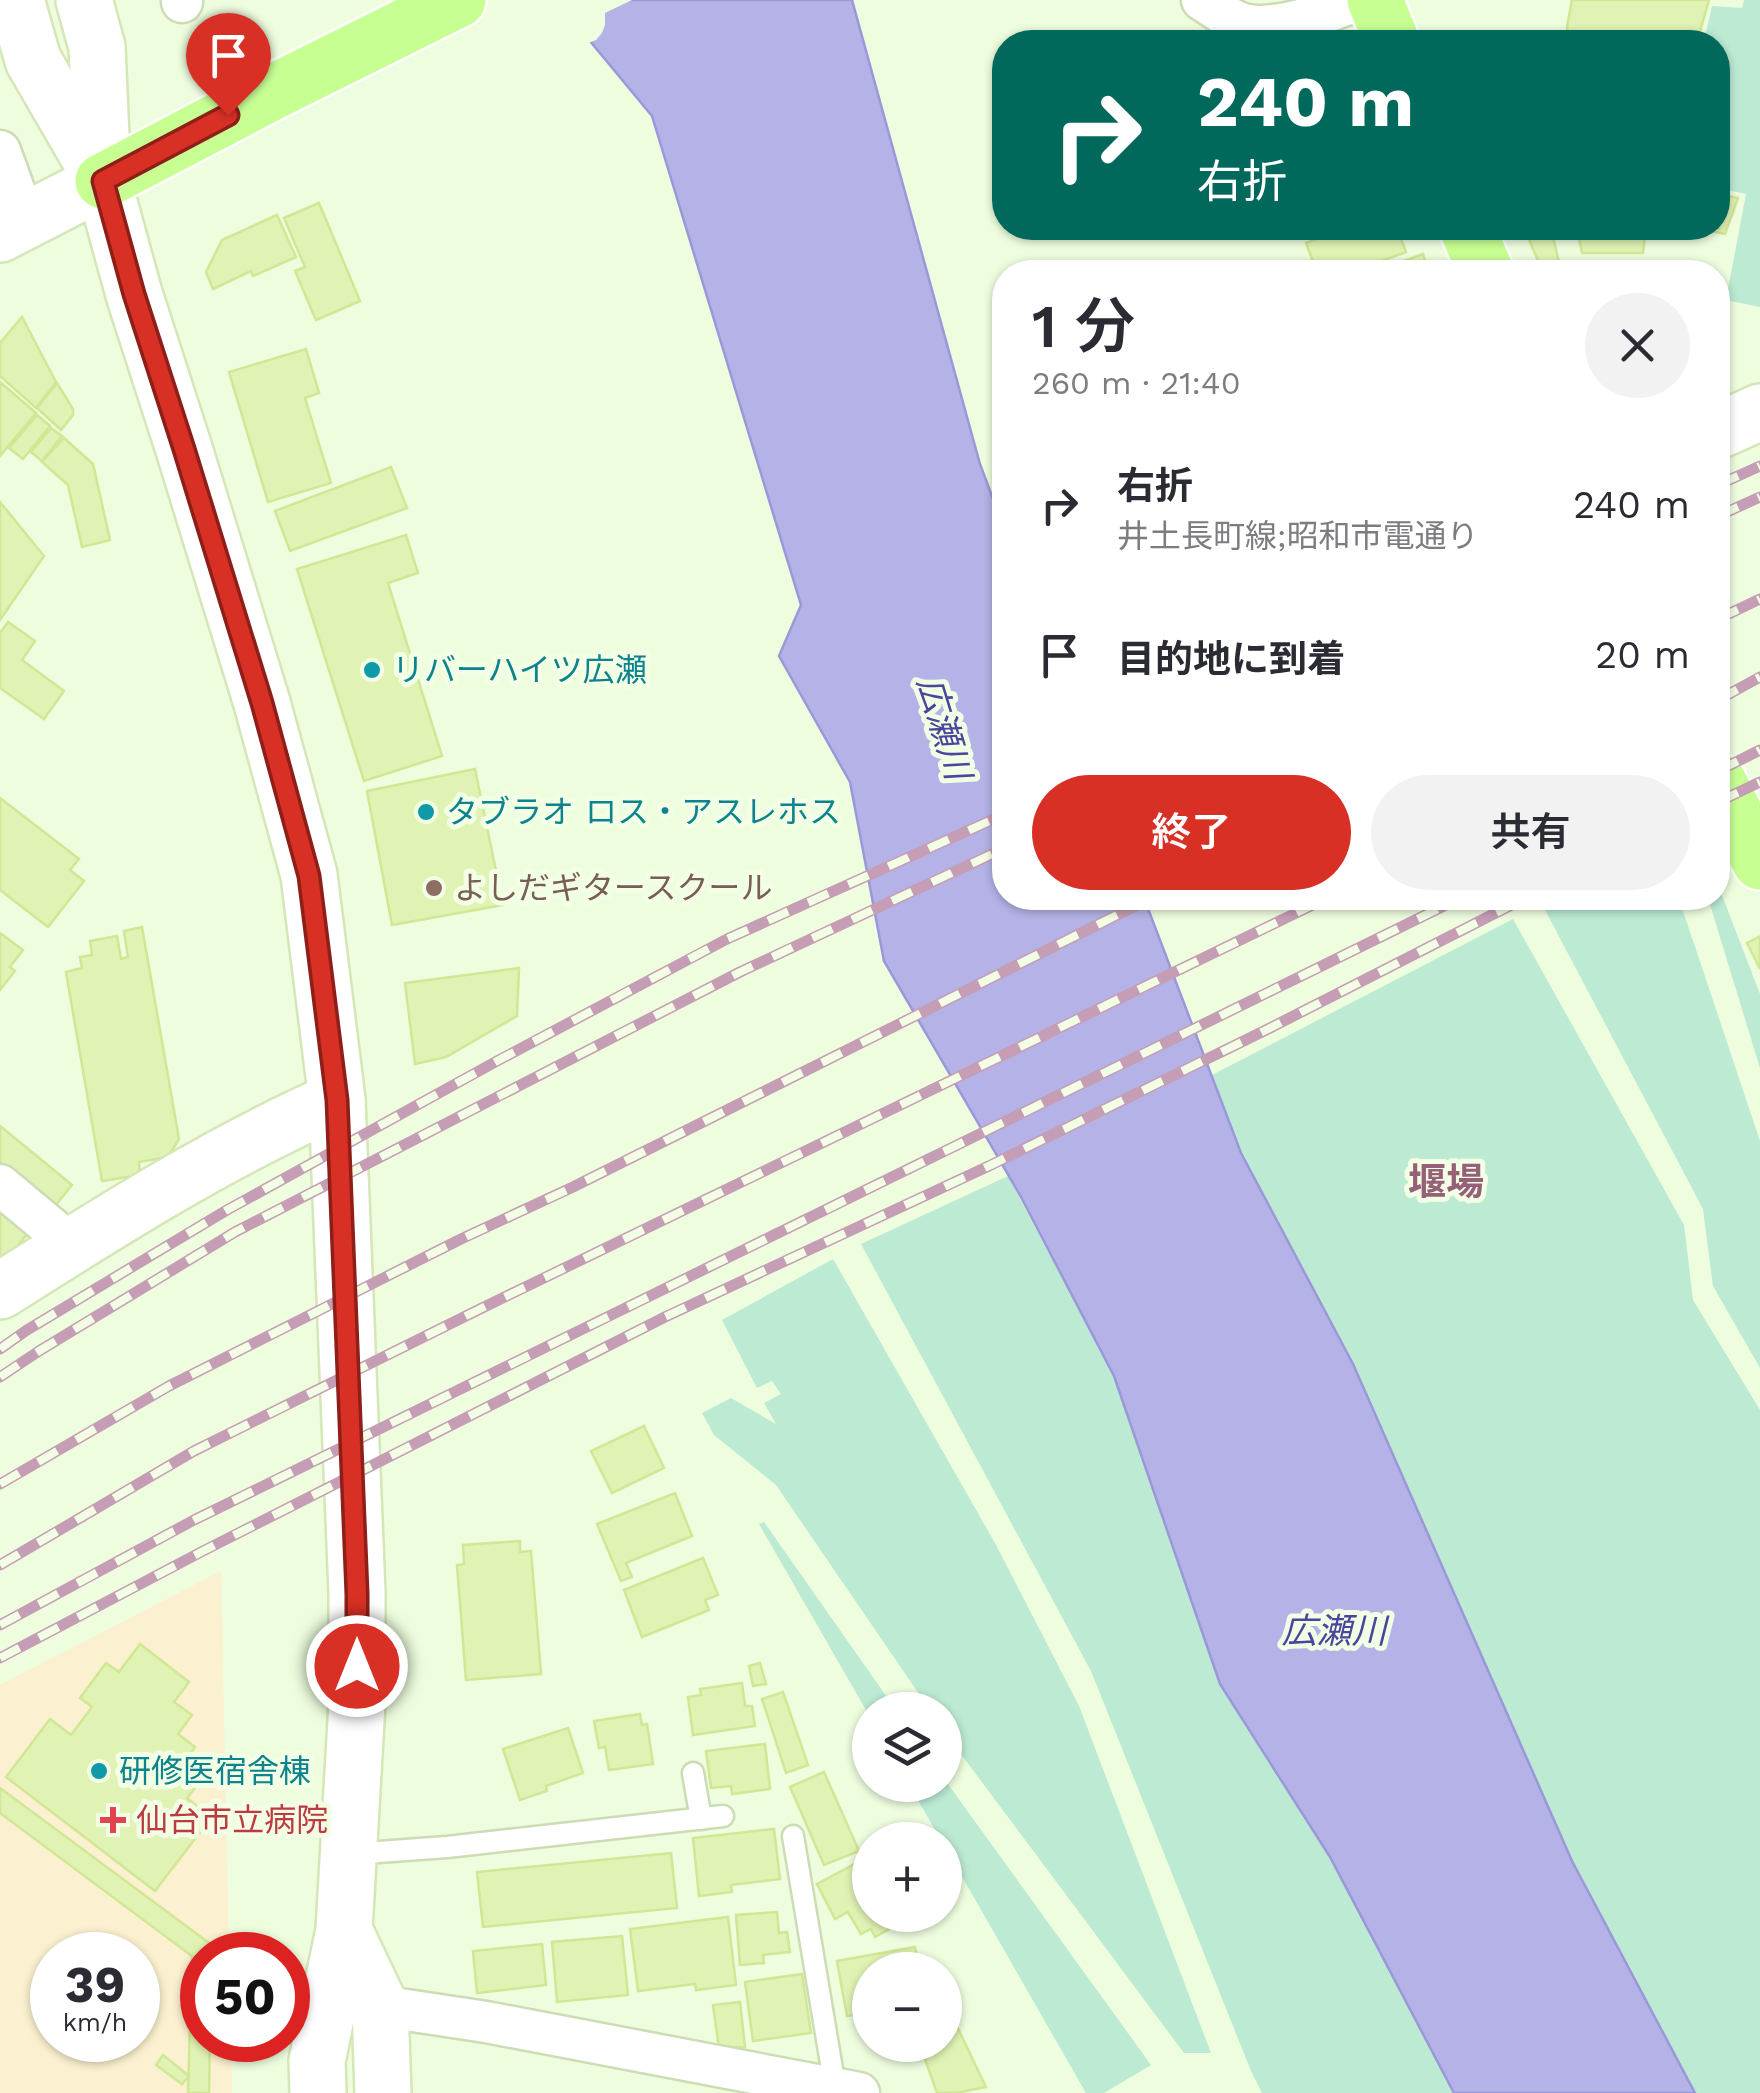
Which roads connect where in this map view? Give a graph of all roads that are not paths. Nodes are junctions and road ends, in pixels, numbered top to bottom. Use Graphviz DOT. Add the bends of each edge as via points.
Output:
graph roads {
  1 [pos="16,0"];
  2 [pos="84,0"];
  3 [pos="458,0"];
  4 [pos="1202,0"];
  5 [pos="1358,0"];
  6 [pos="1375,0"];
  7 [pos="1387,30"];
  8 [pos="0,151"];
  9 [pos="103,181"];
  10 [pos="12,227"];
  11 [pos="1760,412"];
  12 [pos="1730,426"];
  13 [pos="337,1100"];
  14 [pos="0,1185"];
  15 [pos="72,1246"];
  16 [pos="0,1291"];
  17 [pos="694,1773"];
  18 [pos="723,1816"];
  19 [pos="700,1819"];
  20 [pos="793,1836"];
  21 [pos="348,1854"];
  22 [pos="344,1930"];
  23 [pos="380,2006"];
  24 [pos="847,2090"];
  25 [pos="318,2093"];
  26 [pos="383,2093"];
  1 -- 9 [label="main road" via="33,60"];
  2 -- 9 [label="main road" via="97,47"];
  3 -- 9 [label="main road"];
  4 -- 5 [label="street" via="1243,24 1280,25"];
  6 -- 7 [label="main road"];
  8 -- 10 [label="street"];
  9 -- 10 [label="main road"];
  9 -- 13 [label="main road" via="309,876"];
  11 -- 12 [label="main road"];
  13 -- 15 [label="main road"];
  13 -- 21 [label="main road" via="357,1594"];
  14 -- 15 [label="street"];
  15 -- 16 [label="main road"];
  17 -- 19 [label="lane"];
  18 -- 19 [label="lane"];
  19 -- 21 [label="lane"];
  20 -- 24 [label="lane"];
  21 -- 22 [label="main road"];
  22 -- 23 [label="main road"];
  22 -- 25 [label="main road" via="318,2060"];
  23 -- 24 [label="street"];
  23 -- 26 [label="main road"];
}
